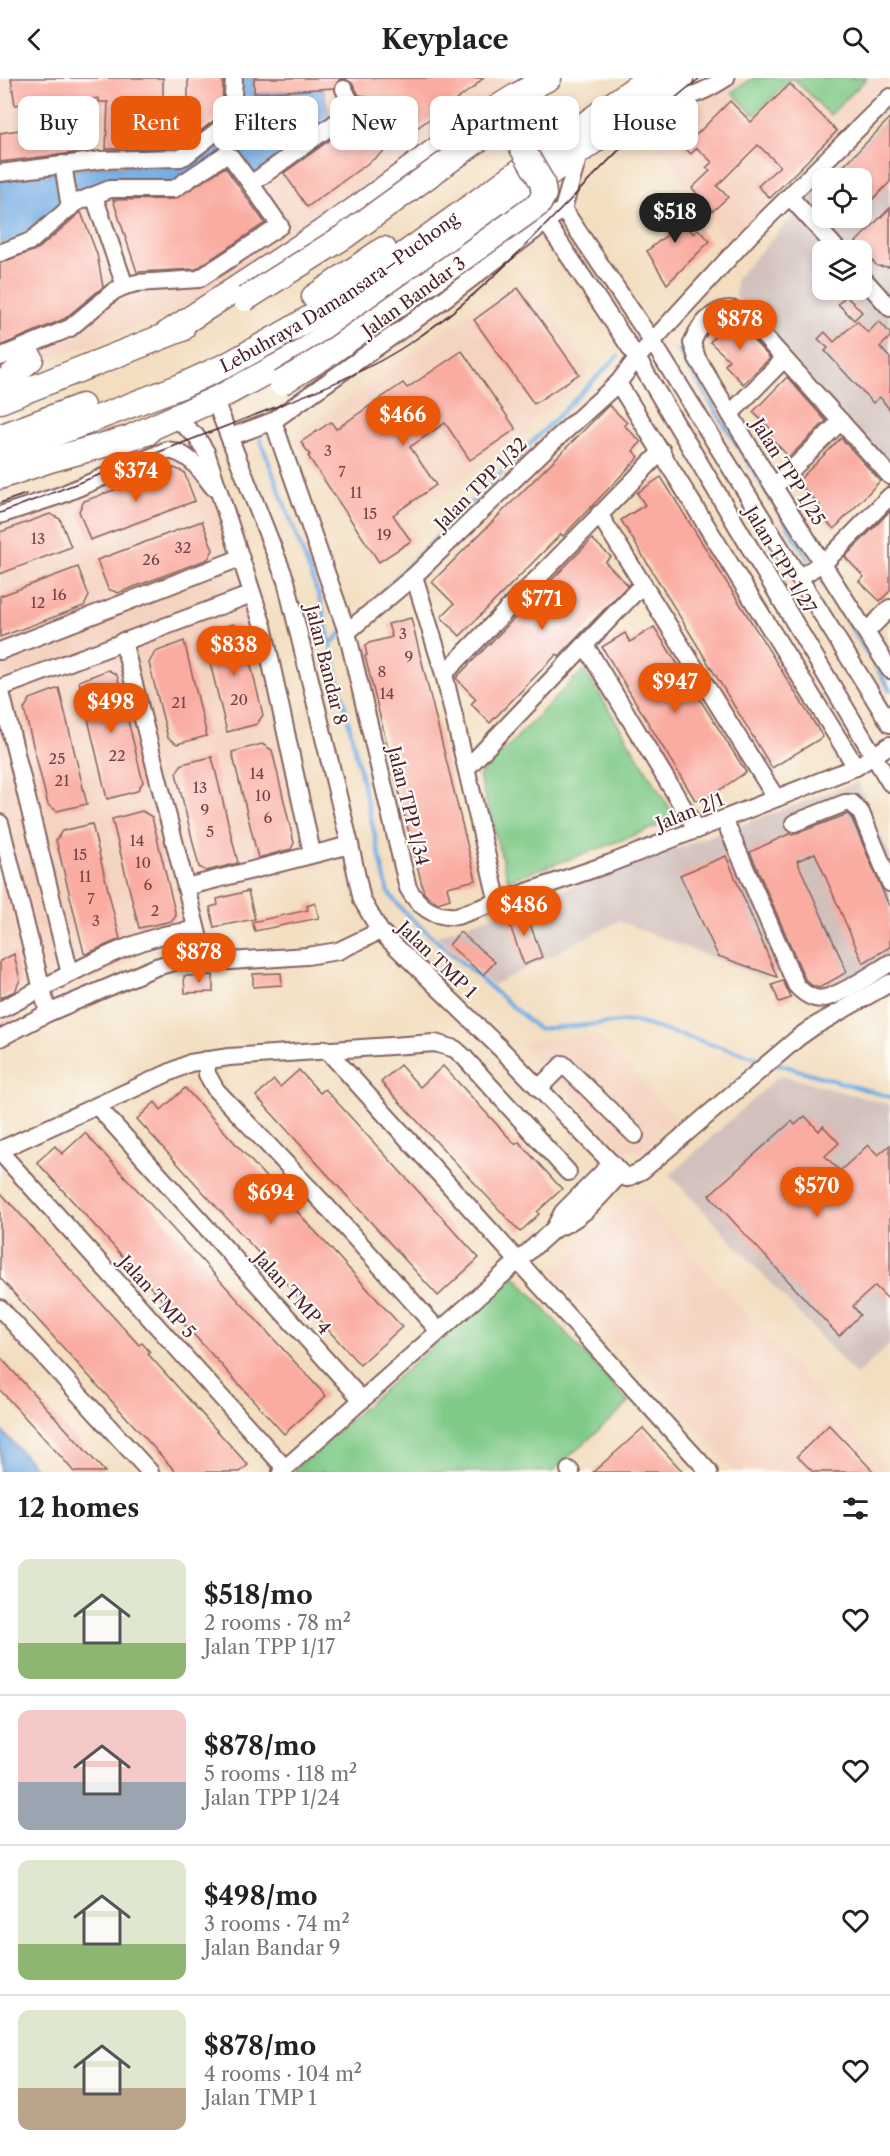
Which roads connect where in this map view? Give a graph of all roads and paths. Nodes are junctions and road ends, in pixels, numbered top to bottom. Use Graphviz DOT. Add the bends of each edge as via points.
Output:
graph roads {
  1 [pos="234,78"];
  2 [pos="549,78"];
  3 [pos="622,78"];
  4 [pos="681,78"];
  5 [pos="726,78"];
  6 [pos="652,87"];
  7 [pos="344,89"];
  8 [pos="890,97"];
  9 [pos="201,145"];
  10 [pos="194,150"];
  11 [pos="201,150"];
  12 [pos="580,151"];
  13 [pos="211,163"];
  14 [pos="64,167"];
  15 [pos="0,173"];
  16 [pos="251,184"];
  17 [pos="94,196"];
  18 [pos="790,197"];
  19 [pos="70,206"];
  20 [pos="563,209"];
  21 [pos="340,219"];
  22 [pos="546,222"];
  23 [pos="829,240"];
  24 [pos="0,253"];
  25 [pos="125,286"];
  26 [pos="872,287"];
  27 [pos="208,294"];
  28 [pos="889,304"];
  29 [pos="166,334"];
  30 [pos="652,341"];
  31 [pos="0,357"];
  32 [pos="31,358"];
  33 [pos="637,358"];
  34 [pos="784,359"];
  35 [pos="229,364"];
  36 [pos="618,383"];
  37 [pos="0,385"];
  38 [pos="0,399"];
  39 [pos="219,411"];
  40 [pos="730,414"];
  41 [pos="841,422"];
  42 [pos="267,423"];
  43 [pos="182,424"];
  44 [pos="0,435"];
  45 [pos="236,435"];
  46 [pos="133,436"];
  47 [pos="662,451"];
  48 [pos="0,455"];
  49 [pos="51,460"];
  50 [pos="890,476"];
  51 [pos="0,477"];
  52 [pos="774,488"];
  53 [pos="220,496"];
  54 [pos="890,496"];
  55 [pos="599,514"];
  56 [pos="0,515"];
  57 [pos="240,558"];
  58 [pos="822,563"];
  59 [pos="414,576"];
  60 [pos="799,578"];
  61 [pos="643,584"];
  62 [pos="252,594"];
  63 [pos="890,608"];
  64 [pos="347,632"];
  65 [pos="866,632"];
  66 [pos="123,641"];
  67 [pos="585,645"];
  68 [pos="0,651"];
  69 [pos="890,669"];
  70 [pos="444,674"];
  71 [pos="0,688"];
  72 [pos="890,724"];
  73 [pos="890,745"];
  74 [pos="874,756"];
  75 [pos="856,766"];
  76 [pos="468,768"];
  77 [pos="890,783"];
  78 [pos="776,798"];
  79 [pos="724,819"];
  80 [pos="794,823"];
  81 [pos="697,830"];
  82 [pos="1,833"];
  83 [pos="350,844"];
  84 [pos="312,853"];
  85 [pos="6,869"];
  86 [pos="890,883"];
  87 [pos="186,887"];
  88 [pos="498,903"];
  89 [pos="196,930"];
  90 [pos="380,932"];
  91 [pos="204,958"];
  92 [pos="890,963"];
  93 [pos="70,974"];
  94 [pos="890,983"];
  95 [pos="42,989"];
  96 [pos="0,1010"];
  97 [pos="48,1013"];
  98 [pos="0,1038"];
  99 [pos="326,1049"];
  100 [pos="206,1060"];
  101 [pos="539,1088"];
  102 [pos="97,1106"];
  103 [pos="635,1135"];
  104 [pos="0,1151"];
  105 [pos="617,1168"];
  106 [pos="568,1172"];
  107 [pos="518,1261"];
  108 [pos="0,1308"];
  109 [pos="439,1331"];
  110 [pos="362,1400"];
  111 [pos="283,1470"];
  112 [pos="150,1472"];
  113 [pos="709,1472"];
  1 -- 9 [label="street" via="230,121"];
  2 -- 21 [label="highway" via="513,96"];
  3 -- 44 [label="highway, Lebuhraya Damansara–Puchong" via="334,285 276,320 168,374"];
  4 -- 6 [label="highway"];
  5 -- 6 [label="street" via="690,97 676,98"];
  6 -- 12 [label="highway"];
  6 -- 35 [label="highway, Lebuhraya Damansara–Puchong" via="352,292"];
  7 -- 16 [label="street" via="357,107"];
  8 -- 18 [label="street, Jalan TPP 1/32"];
  10 -- 14 [label="street" via="180,158 101,160"];
  11 -- 13 [label="street"];
  12 -- 20 [label="street"];
  12 -- 46 [label="highway" via="300,354 222,396"];
  13 -- 16 [label="street" via="226,154"];
  13 -- 17 [label="street" via="174,189 110,189"];
  14 -- 15 [label="street"];
  14 -- 19 [label="street"];
  16 -- 25 [label="street" via="280,226 199,279"];
  17 -- 19 [label="street"];
  17 -- 25 [label="street"];
  18 -- 23 [label="street"];
  18 -- 30 [label="street, Jalan TPP 1/32"];
  19 -- 24 [label="street" via="31,241"];
  20 -- 22 [label="street, Jalan Bandar 3"];
  20 -- 30 [label="street, Jalan TPP 1/27"];
  21 -- 27 [label="highway" via="322,222 252,270"];
  21 -- 29 [label="highway"];
  22 -- 33 [label="street, Jalan TPP 1/27"];
  22 -- 42 [label="street, Jalan Bandar 3" via="443,300"];
  25 -- 31 [label="street" via="70,328"];
  26 -- 28 [label="street"];
  29 -- 38 [label="highway"];
  29 -- 39 [label="highway, bridge" via="201,323 245,299 345,236 493,129 513,135 542,182 544,194 539,204 327,355 281,383"];
  30 -- 33 [label="street, Jalan TPP 1/32"];
  30 -- 60 [label="street, Jalan TPP 1/27"];
  32 -- 37 [label="highway"];
  33 -- 36 [label="street, Jalan TPP 1/32"];
  33 -- 74 [label="street, Jalan TPP 1/27"];
  34 -- 40 [label="street"];
  34 -- 40 [label="street, Jalan TPP 1/25" via="737,309 717,311 698,330 692,343 697,358"];
  34 -- 41 [label="street"];
  35 -- 48 [label="highway, Lebuhraya Damansara–Puchong"];
  35 -- 49 [label="highway" via="212,389 102,434"];
  36 -- 47 [label="street"];
  36 -- 59 [label="street, Jalan TPP 1/32"];
  39 -- 43 [label="highway"];
  39 -- 45 [label="street, Jalan Bandar 8"];
  40 -- 52 [label="street, Jalan TPP 1/25"];
  41 -- 50 [label="street"];
  41 -- 52 [label="street"];
  42 -- 45 [label="street, Jalan Bandar 3"];
  42 -- 64 [label="street, Jalan TPP 1/34"];
  43 -- 46 [label="highway"];
  43 -- 53 [label="street" via="202,444"];
  45 -- 83 [label="street, Jalan Bandar 8" via="286,581"];
  46 -- 49 [label="highway"];
  47 -- 55 [label="street"];
  47 -- 75 [label="street"];
  49 -- 51 [label="highway"];
  52 -- 58 [label="street, Jalan TPP 1/25"];
  53 -- 56 [label="street" via="190,458 168,450 61,495"];
  53 -- 57 [label="street"];
  54 -- 58 [label="street"];
  55 -- 61 [label="street"];
  55 -- 70 [label="street"];
  57 -- 62 [label="street"];
  57 -- 68 [label="street"];
  58 -- 60 [label="street"];
  58 -- 65 [label="street, Jalan TPP 1/25"];
  59 -- 64 [label="street, Jalan TPP 1/32"];
  59 -- 70 [label="street"];
  60 -- 72 [label="street, Jalan TPP 1/27"];
  61 -- 67 [label="street"];
  61 -- 78 [label="street"];
  62 -- 66 [label="street"];
  62 -- 84 [label="street" via="274,672"];
  63 -- 65 [label="street"];
  64 -- 88 [label="street, Jalan TPP 1/34" via="413,897 431,913 445,917"];
  65 -- 69 [label="street, Jalan TPP 1/25"];
  66 -- 71 [label="street"];
  66 -- 87 [label="street"];
  67 -- 76 [label="street"];
  67 -- 81 [label="street"];
  70 -- 76 [label="street"];
  71 -- 93 [label="street"];
  73 -- 74 [label="street, Jalan 2/1"];
  74 -- 75 [label="street, Jalan 2/1"];
  74 -- 77 [label="street, Jalan TPP 1/27"];
  75 -- 78 [label="street, Jalan 2/1"];
  76 -- 88 [label="street"];
  78 -- 79 [label="street, Jalan 2/1"];
  79 -- 81 [label="street, Jalan 2/1"];
  79 -- 92 [label="street" via="801,992 826,998"];
  80 -- 86 [label="street" via="852,803 861,813"];
  81 -- 88 [label="street, Jalan 2/1"];
  82 -- 85 [label="street"];
  83 -- 84 [label="street"];
  83 -- 90 [label="street, Jalan Bandar 8" via="362,900"];
  84 -- 87 [label="street"];
  85 -- 95 [label="street"];
  87 -- 89 [label="street"];
  89 -- 91 [label="street"];
  89 -- 93 [label="street" via="132,946"];
  90 -- 91 [label="street, Jalan TMP 1" via="338,951 307,956 230,961"];
  90 -- 101 [label="street, Jalan TMP 1"];
  91 -- 97 [label="street, Jalan TMP 1" via="156,967"];
  93 -- 95 [label="street"];
  94 -- 105 [label="street" via="799,1037 643,1170 627,1178"];
  95 -- 96 [label="street"];
  95 -- 97 [label="street"];
  97 -- 98 [label="street, Jalan TMP 1"];
  99 -- 100 [label="street"];
  99 -- 106 [label="street" via="435,1042 455,1049"];
  99 -- 107 [label="street"];
  100 -- 102 [label="street" via="168,1072"];
  100 -- 109 [label="street" via="207,1074 216,1090"];
  101 -- 103 [label="street" via="563,1064"];
  101 -- 105 [label="street, Jalan TMP 1"];
  102 -- 104 [label="street"];
  102 -- 110 [label="street, Jalan TMP 4"];
  104 -- 111 [label="street, Jalan TMP 5"];
  105 -- 107 [label="street" via="591,1205 571,1223 554,1229"];
  107 -- 109 [label="street"];
  107 -- 113 [label="street"];
  108 -- 112 [label="street"];
  109 -- 110 [label="street"];
  110 -- 111 [label="street"];
}
